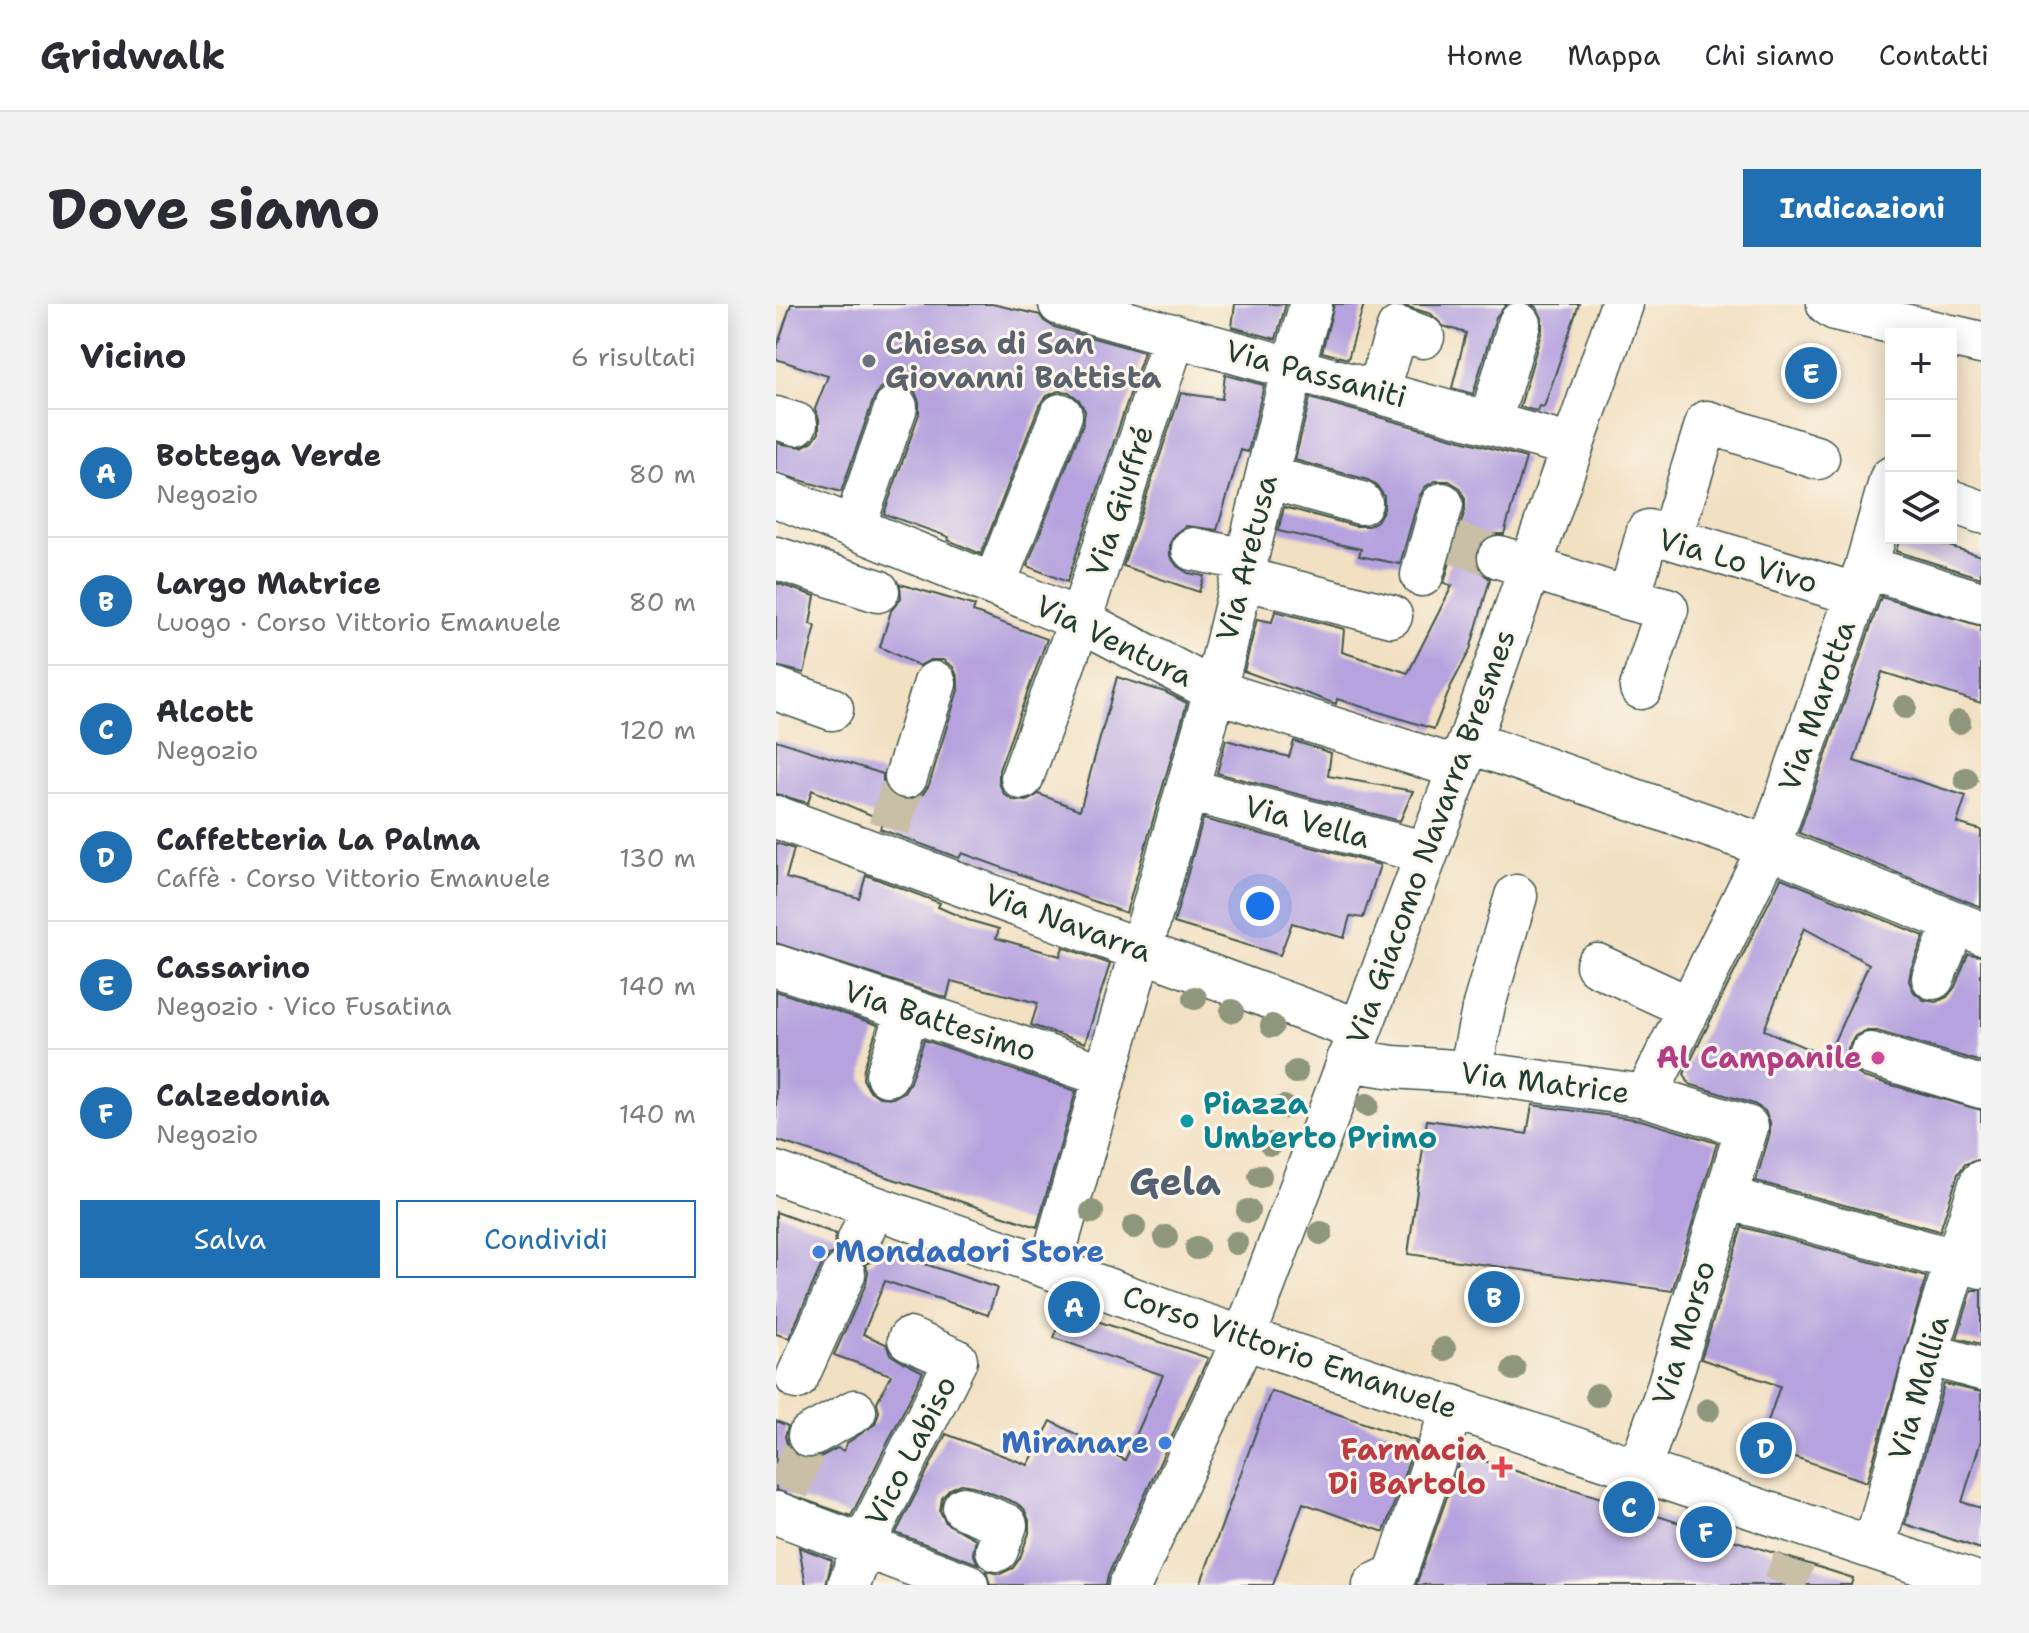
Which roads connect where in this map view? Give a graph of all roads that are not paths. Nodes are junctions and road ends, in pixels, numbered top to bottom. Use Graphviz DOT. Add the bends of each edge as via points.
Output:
graph roads {
  1 [pos="1060,304"];
  2 [pos="1311,304"];
  3 [pos="1622,304"];
  4 [pos="1828,304"];
  5 [pos="1519,324"];
  6 [pos="1916,328"];
  7 [pos="1175,335"];
  8 [pos="1423,337"];
  9 [pos="1957,337"];
  10 [pos="1981,343"];
  11 [pos="1293,367"];
  12 [pos="1378,391"];
  13 [pos="896,407"];
  14 [pos="1061,415"];
  15 [pos="1490,422"];
  16 [pos="1572,446"];
  17 [pos="1818,458"];
  18 [pos="1267,477"];
  19 [pos="776,496"];
  20 [pos="1885,498"];
  21 [pos="1361,503"];
  22 [pos="1957,503"];
  23 [pos="1981,512"];
  24 [pos="854,527"];
  25 [pos="1671,538"];
  26 [pos="1193,549"];
  27 [pos="776,558"];
  28 [pos="1514,562"];
  29 [pos="1244,569"];
  30 [pos="1861,580"];
  31 [pos="994,585"];
  32 [pos="878,591"];
  33 [pos="1629,599"];
  34 [pos="1981,603"];
  35 [pos="1391,616"];
  36 [pos="1080,620"];
  37 [pos="935,683"];
  38 [pos="1641,688"];
  39 [pos="776,689"];
  40 [pos="1215,691"];
  41 [pos="832,709"];
  42 [pos="1464,755"];
  43 [pos="906,777"];
  44 [pos="1022,778"];
  45 [pos="1188,790"];
  46 [pos="776,817"];
  47 [pos="1769,847"];
  48 [pos="1427,853"];
  49 [pos="1516,896"];
  50 [pos="1968,928"];
  51 [pos="1142,949"];
  52 [pos="1597,965"];
  53 [pos="776,966"];
  54 [pos="1933,978"];
  55 [pos="1690,1008"];
  56 [pos="908,1011"];
  57 [pos="1354,1045"];
  58 [pos="1871,1054"];
  59 [pos="1470,1072"];
  60 [pos="887,1075"];
  61 [pos="1104,1075"];
  62 [pos="1981,1087"];
  63 [pos="1646,1096"];
  64 [pos="776,1173"];
  65 [pos="1981,1182"];
  66 [pos="1727,1198"];
  67 [pos="858,1241"];
  68 [pos="1969,1263"];
  69 [pos="1050,1268"];
  70 [pos="1244,1338"];
  71 [pos="909,1339"];
  72 [pos="1927,1354"];
  73 [pos="1981,1369"];
  74 [pos="797,1378"];
  75 [pos="1453,1406"];
  76 [pos="855,1411"];
  77 [pos="809,1436"];
  78 [pos="1639,1469"];
  79 [pos="781,1506"];
  80 [pos="964,1508"];
  81 [pos="863,1546"];
  82 [pos="1874,1548"];
  83 [pos="997,1550"];
  84 [pos="1981,1584"];
  85 [pos="849,1585"];
  86 [pos="967,1585"];
  87 [pos="1130,1585"];
  88 [pos="1374,1585"];
  1 -- 7 [label="street, Via Passaniti"];
  2 -- 11 [label="street, Via Aretusa"];
  3 -- 16 [label="street, Via Giacomo Navarra Bresmes"];
  4 -- 6 [label="street"];
  5 -- 15 [label="street"];
  7 -- 11 [label="street, Via Passaniti"];
  7 -- 36 [label="street, Via Giuffré"];
  8 -- 12 [label="street" via="1398,328"];
  9 -- 10 [label="street"];
  11 -- 12 [label="street, Via Passaniti"];
  11 -- 18 [label="street, Via Aretusa"];
  12 -- 15 [label="street, Via Passaniti"];
  13 -- 24 [label="street"];
  14 -- 31 [label="street"];
  15 -- 16 [label="street, Via Passaniti"];
  16 -- 28 [label="street, Via Giacomo Navarra Bresmes"];
  17 -- 25 [label="street" via="1707,422"];
  18 -- 21 [label="street"];
  18 -- 29 [label="street, Via Aretusa"];
  19 -- 24 [label="street, Via Ventura"];
  20 -- 30 [label="street, Via Marotta"];
  22 -- 23 [label="street"];
  24 -- 31 [label="street, Via Ventura"];
  25 -- 30 [label="street, Via Lo Vivo"];
  25 -- 33 [label="street, Via Lo Vivo" via="1648,531"];
  26 -- 29 [label="street"];
  27 -- 32 [label="street"];
  28 -- 33 [label="street"];
  28 -- 42 [label="street, Via Giacomo Navarra Bresmes"];
  29 -- 35 [label="street"];
  29 -- 40 [label="street, Via Aretusa"];
  30 -- 34 [label="street, Via Lo Vivo"];
  30 -- 47 [label="street, Via Marotta"];
  31 -- 36 [label="street, Via Ventura"];
  33 -- 38 [label="street" via="1667,609"];
  36 -- 40 [label="street, Via Ventura"];
  36 -- 44 [label="street, Via Giuffré"];
  37 -- 43 [label="street"];
  39 -- 41 [label="street"];
  40 -- 42 [label="street, Via Ventura"];
  40 -- 45 [label="street, Via Aretusa"];
  42 -- 47 [label="street, Via Ventura"];
  42 -- 48 [label="street, Via Giacomo Navarra Bresmes"];
  45 -- 48 [label="street, Via Vella"];
  45 -- 51 [label="street, Via Aretusa"];
  46 -- 51 [label="street, Via Navarra" via="885,842"];
  47 -- 50 [label="street, Via Ventura"];
  47 -- 55 [label="street, Via Matrice"];
  48 -- 57 [label="street, Via Giacomo Navarra Bresmes"];
  49 -- 59 [label="street"];
  50 -- 54 [label="street"];
  51 -- 57 [label="street, Via Navarra"];
  51 -- 61 [label="street"];
  52 -- 55 [label="street"];
  53 -- 56 [label="street, Via Battesimo"];
  55 -- 63 [label="street, Via Matrice"];
  56 -- 60 [label="street"];
  56 -- 61 [label="street, Via Battesimo"];
  57 -- 59 [label="street, Via Matrice" via="1393,1067"];
  57 -- 70 [label="street, Via Giacomo Navarra Bresmes"];
  58 -- 62 [label="street"];
  59 -- 63 [label="street, Via Matrice"];
  61 -- 69 [label="street"];
  63 -- 66 [label="street, Via Matrice" via="1747,1127"];
  64 -- 67 [label="street, Corso Vittorio Emanuele"];
  65 -- 68 [label="street, Via Mallia"];
  66 -- 68 [label="street"];
  66 -- 78 [label="street, Via Morso"];
  67 -- 69 [label="street, Corso Vittorio Emanuele"];
  67 -- 74 [label="street"];
  68 -- 72 [label="street, Via Mallia"];
  69 -- 70 [label="street, Corso Vittorio Emanuele"];
  70 -- 75 [label="street, Corso Vittorio Emanuele"];
  70 -- 87 [label="street, Via Giacomo Navarra Bresmes"];
  71 -- 81 [label="street, Vico Labiso" via="956,1360"];
  72 -- 73 [label="street"];
  72 -- 82 [label="street, Via Mallia"];
  75 -- 78 [label="street, Corso Vittorio Emanuele"];
  75 -- 88 [label="street" via="1395,1575"];
  76 -- 77 [label="street"];
  78 -- 82 [label="street, Corso Vittorio Emanuele" via="1800,1542"];
  79 -- 81 [label="street"];
  80 -- 83 [label="street" via="1006,1525"];
  81 -- 85 [label="street"];
  81 -- 86 [label="street"];
  82 -- 84 [label="street, Corso Vittorio Emanuele"];
}
